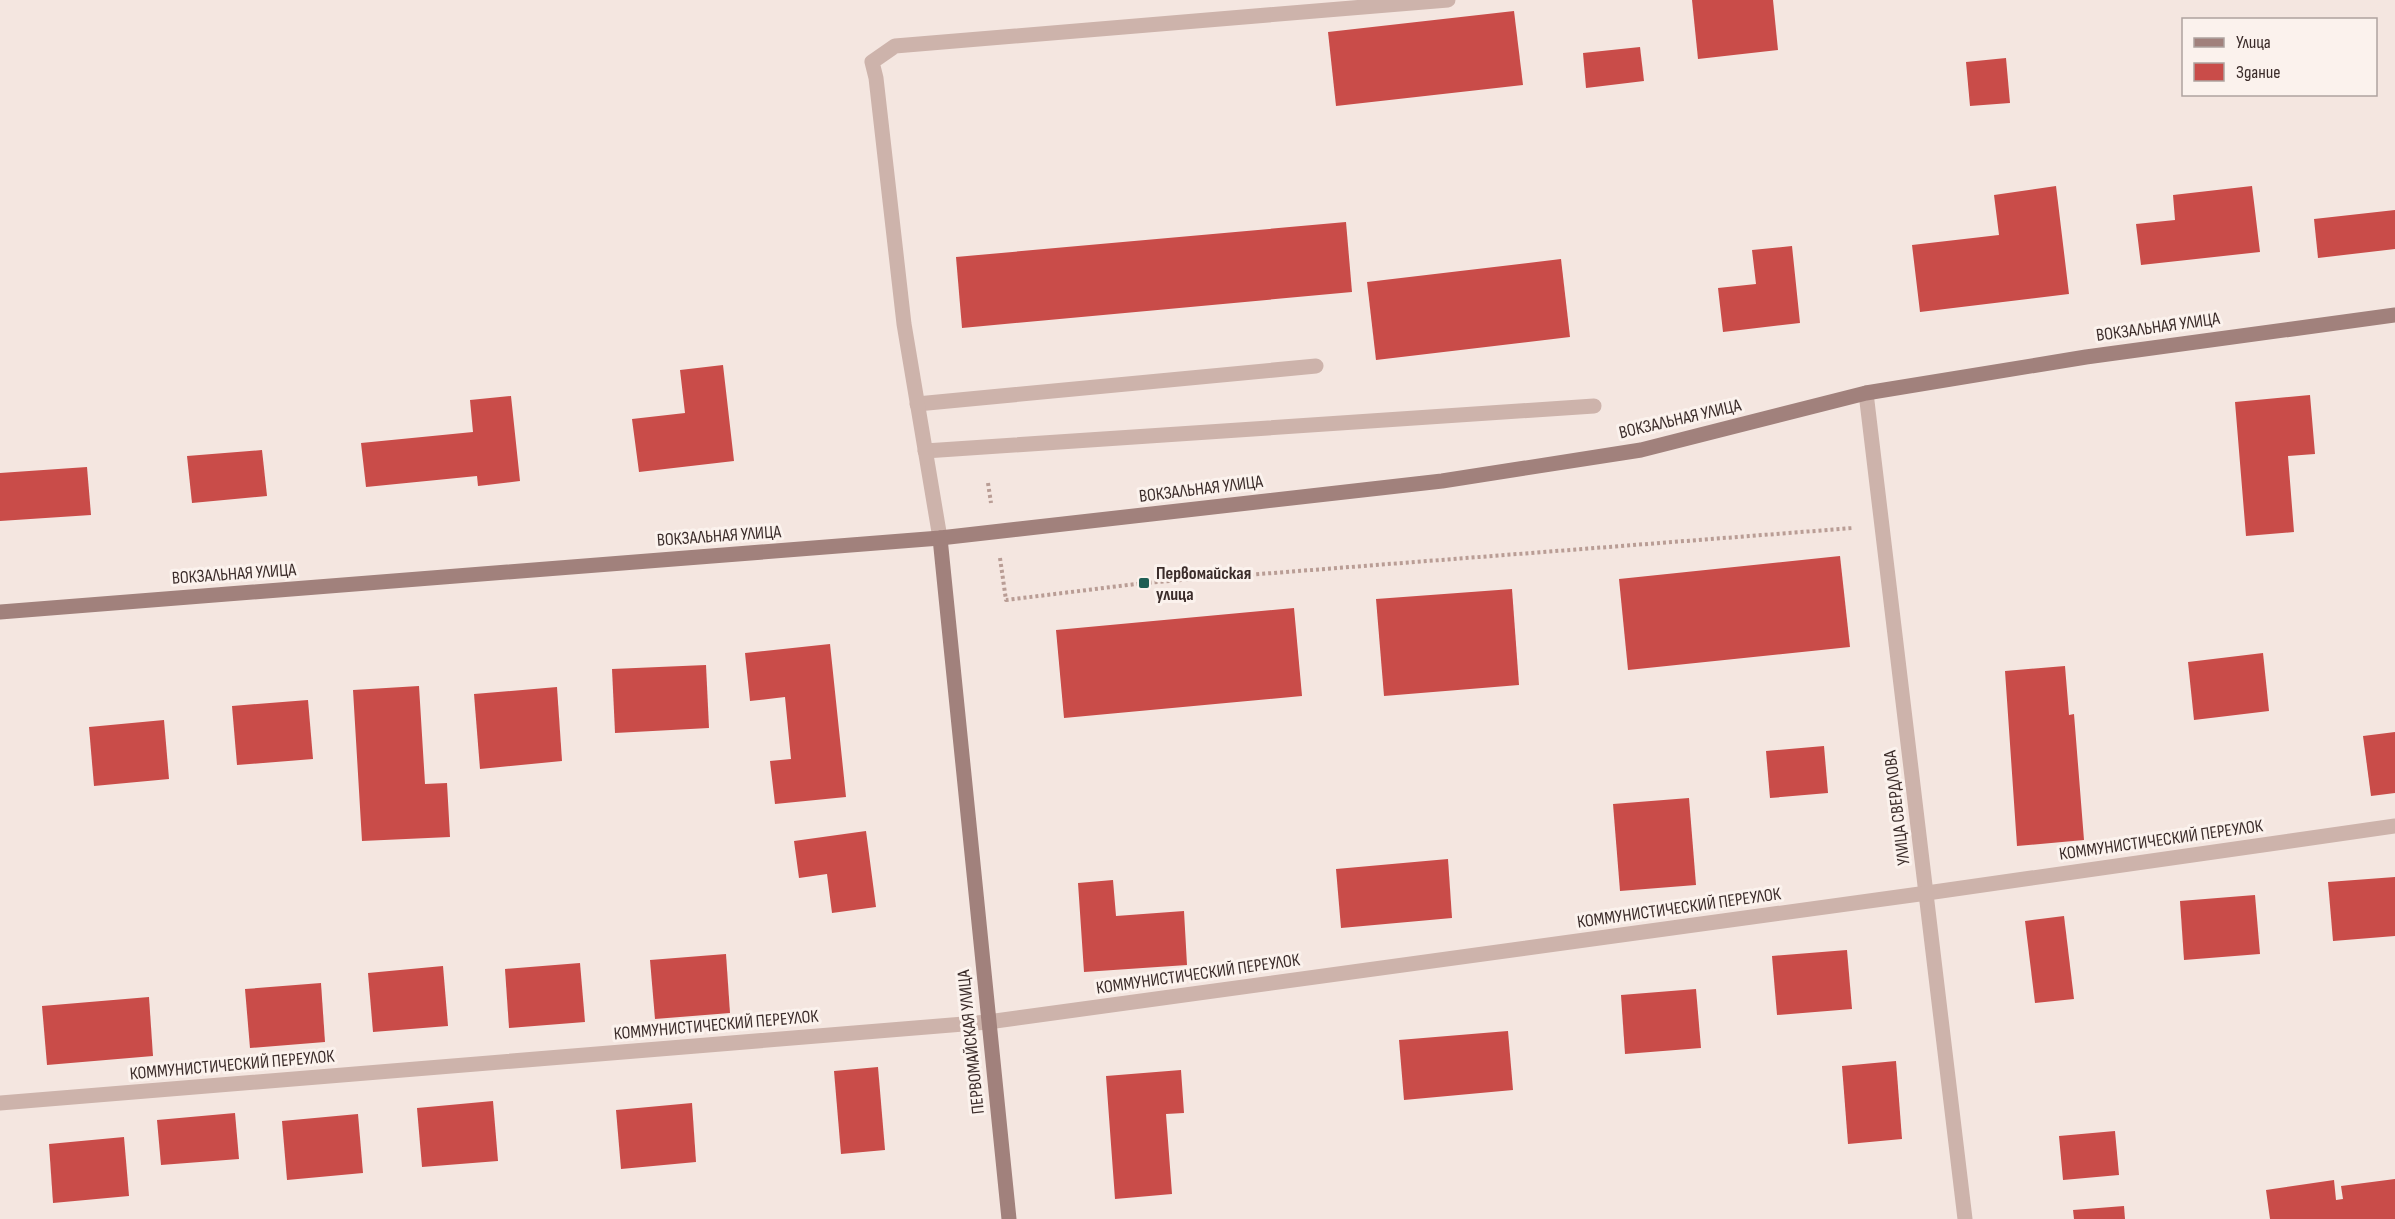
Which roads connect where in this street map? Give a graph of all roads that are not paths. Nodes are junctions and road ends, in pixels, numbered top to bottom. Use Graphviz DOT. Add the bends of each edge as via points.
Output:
graph roads {
  1 [pos="1448,0"];
  2 [pos="2395,315"];
  3 [pos="1316,366"];
  4 [pos="1866,393"];
  5 [pos="917,404"];
  6 [pos="1594,406"];
  7 [pos="925,451"];
  8 [pos="940,538"];
  9 [pos="0,612"];
  10 [pos="2395,826"];
  11 [pos="1927,893"];
  12 [pos="988,1022"];
  13 [pos="0,1103"];
  14 [pos="1009,1219"];
  15 [pos="1965,1219"];
  1 -- 5 [label="street" via="895,46 872,62"];
  2 -- 4 [label="main road, ВОКЗАЛЬНАЯ УЛИЦА" via="2086,357"];
  3 -- 5 [label="street"];
  4 -- 8 [label="main road, ВОКЗАЛЬНАЯ УЛИЦА" via="1641,450 1442,481"];
  4 -- 11 [label="street, УЛИЦА СВЕРДЛОВА"];
  5 -- 7 [label="street"];
  6 -- 7 [label="street"];
  7 -- 8 [label="street"];
  8 -- 9 [label="main road, ВОКЗАЛЬНАЯ УЛИЦА"];
  8 -- 12 [label="main road, ПЕРВОМАЙСКАЯ УЛИЦА"];
  10 -- 11 [label="street, КОММУНИСТИЧЕСКИЙ ПЕРЕУЛОК"];
  11 -- 12 [label="street, КОММУНИСТИЧЕСКИЙ ПЕРЕУЛОК"];
  11 -- 15 [label="street, УЛИЦА СВЕРДЛОВА"];
  12 -- 13 [label="street, КОММУНИСТИЧЕСКИЙ ПЕРЕУЛОК"];
  12 -- 14 [label="main road, ПЕРВОМАЙСКАЯ УЛИЦА"];
}
